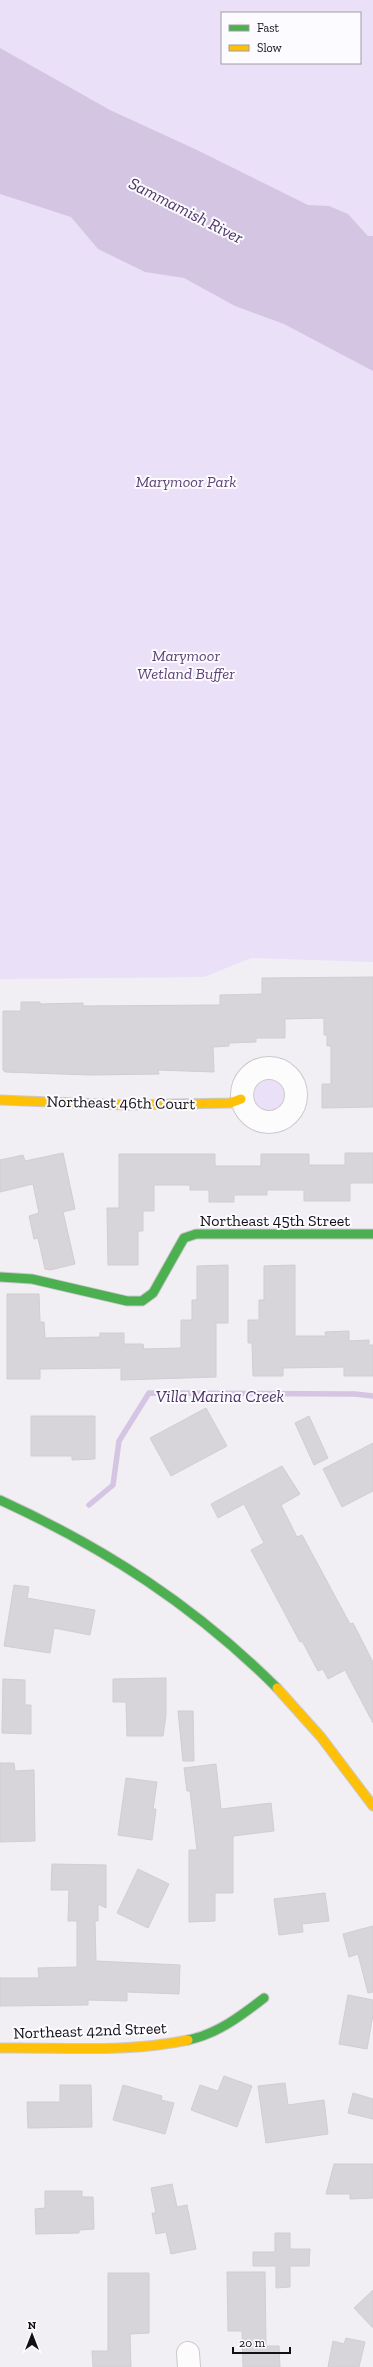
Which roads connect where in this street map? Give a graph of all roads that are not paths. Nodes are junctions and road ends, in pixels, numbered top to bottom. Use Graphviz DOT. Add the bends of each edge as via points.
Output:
graph roads {
  1 [pos="241,1099"];
  2 [pos="0,1100"];
  3 [pos="373,1234"];
  4 [pos="0,1277"];
  5 [pos="0,1500"];
  6 [pos="373,1806"];
  7 [pos="264,1998"];
  8 [pos="0,2048"];
  1 -- 2 [label="street, Northeast 46th Court" via="230,1103 126,1105"];
  3 -- 4 [label="street, Northeast 45th Street" via="196,1234 184,1238 154,1293 142,1301 127,1301 32,1279"];
  5 -- 6 [label="street" via="67,1531 165,1592 212,1627 287,1697 353,1776"];
  7 -- 8 [label="street, Northeast 42nd Street" via="232,2022 198,2038 170,2044"];
}
